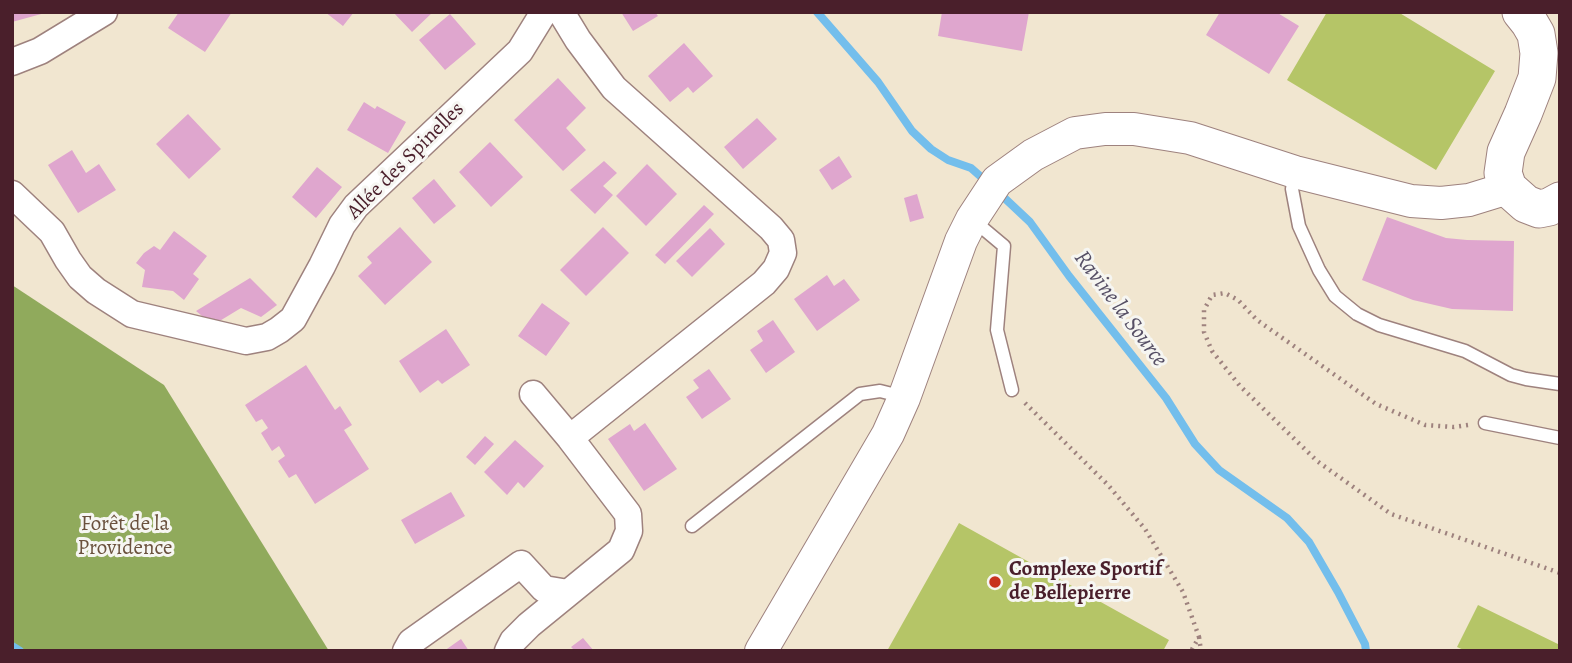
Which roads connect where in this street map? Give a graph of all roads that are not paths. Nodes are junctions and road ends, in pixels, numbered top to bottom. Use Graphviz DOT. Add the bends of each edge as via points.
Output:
graph roads {
  1 [pos="104,12"];
  2 [pos="544,12"];
  3 [pos="561,12"];
  4 [pos="1521,12"];
  5 [pos="12,62"];
  6 [pos="1295,172"];
  7 [pos="1507,188"];
  8 [pos="12,194"];
  9 [pos="1560,201"];
  10 [pos="976,212"];
  11 [pos="1560,384"];
  12 [pos="1012,390"];
  13 [pos="533,394"];
  14 [pos="904,397"];
  15 [pos="1485,423"];
  16 [pos="570,438"];
  17 [pos="1560,438"];
  18 [pos="692,526"];
  19 [pos="568,593"];
  20 [pos="406,651"];
  21 [pos="508,651"];
  22 [pos="761,651"];
  1 -- 5 [label="street" via="40,51"];
  2 -- 8 [label="street, Allée des Spinelles" via="520,51 356,206 293,319 267,337 246,341 132,314 80,277 52,232"];
  3 -- 16 [label="street" via="614,88 771,229 781,240 783,253 764,283"];
  4 -- 7 [label="main road" via="1536,34 1539,53 1537,78 1506,152 1503,173"];
  6 -- 7 [label="street" via="1411,201 1469,200"];
  6 -- 10 [label="street" via="1191,138 1105,129 1075,133 1033,155 997,181"];
  6 -- 11 [label="lane" via="1292,189 1299,226 1319,270 1335,296 1350,309 1380,325 1465,351 1511,375"];
  7 -- 9 [label="main road" via="1539,209"];
  10 -- 12 [label="lane" via="1004,246 997,330"];
  10 -- 14 [label="street"];
  13 -- 16 [label="street"];
  14 -- 18 [label="lane" via="880,391 860,394"];
  14 -- 22 [label="street" via="870,468"];
  15 -- 17 [label="lane"];
  16 -- 19 [label="street" via="628,514 629,531 621,550"];
  19 -- 20 [label="street" via="544,589 521,564 411,642"];
  19 -- 21 [label="street" via="529,625"];
}
